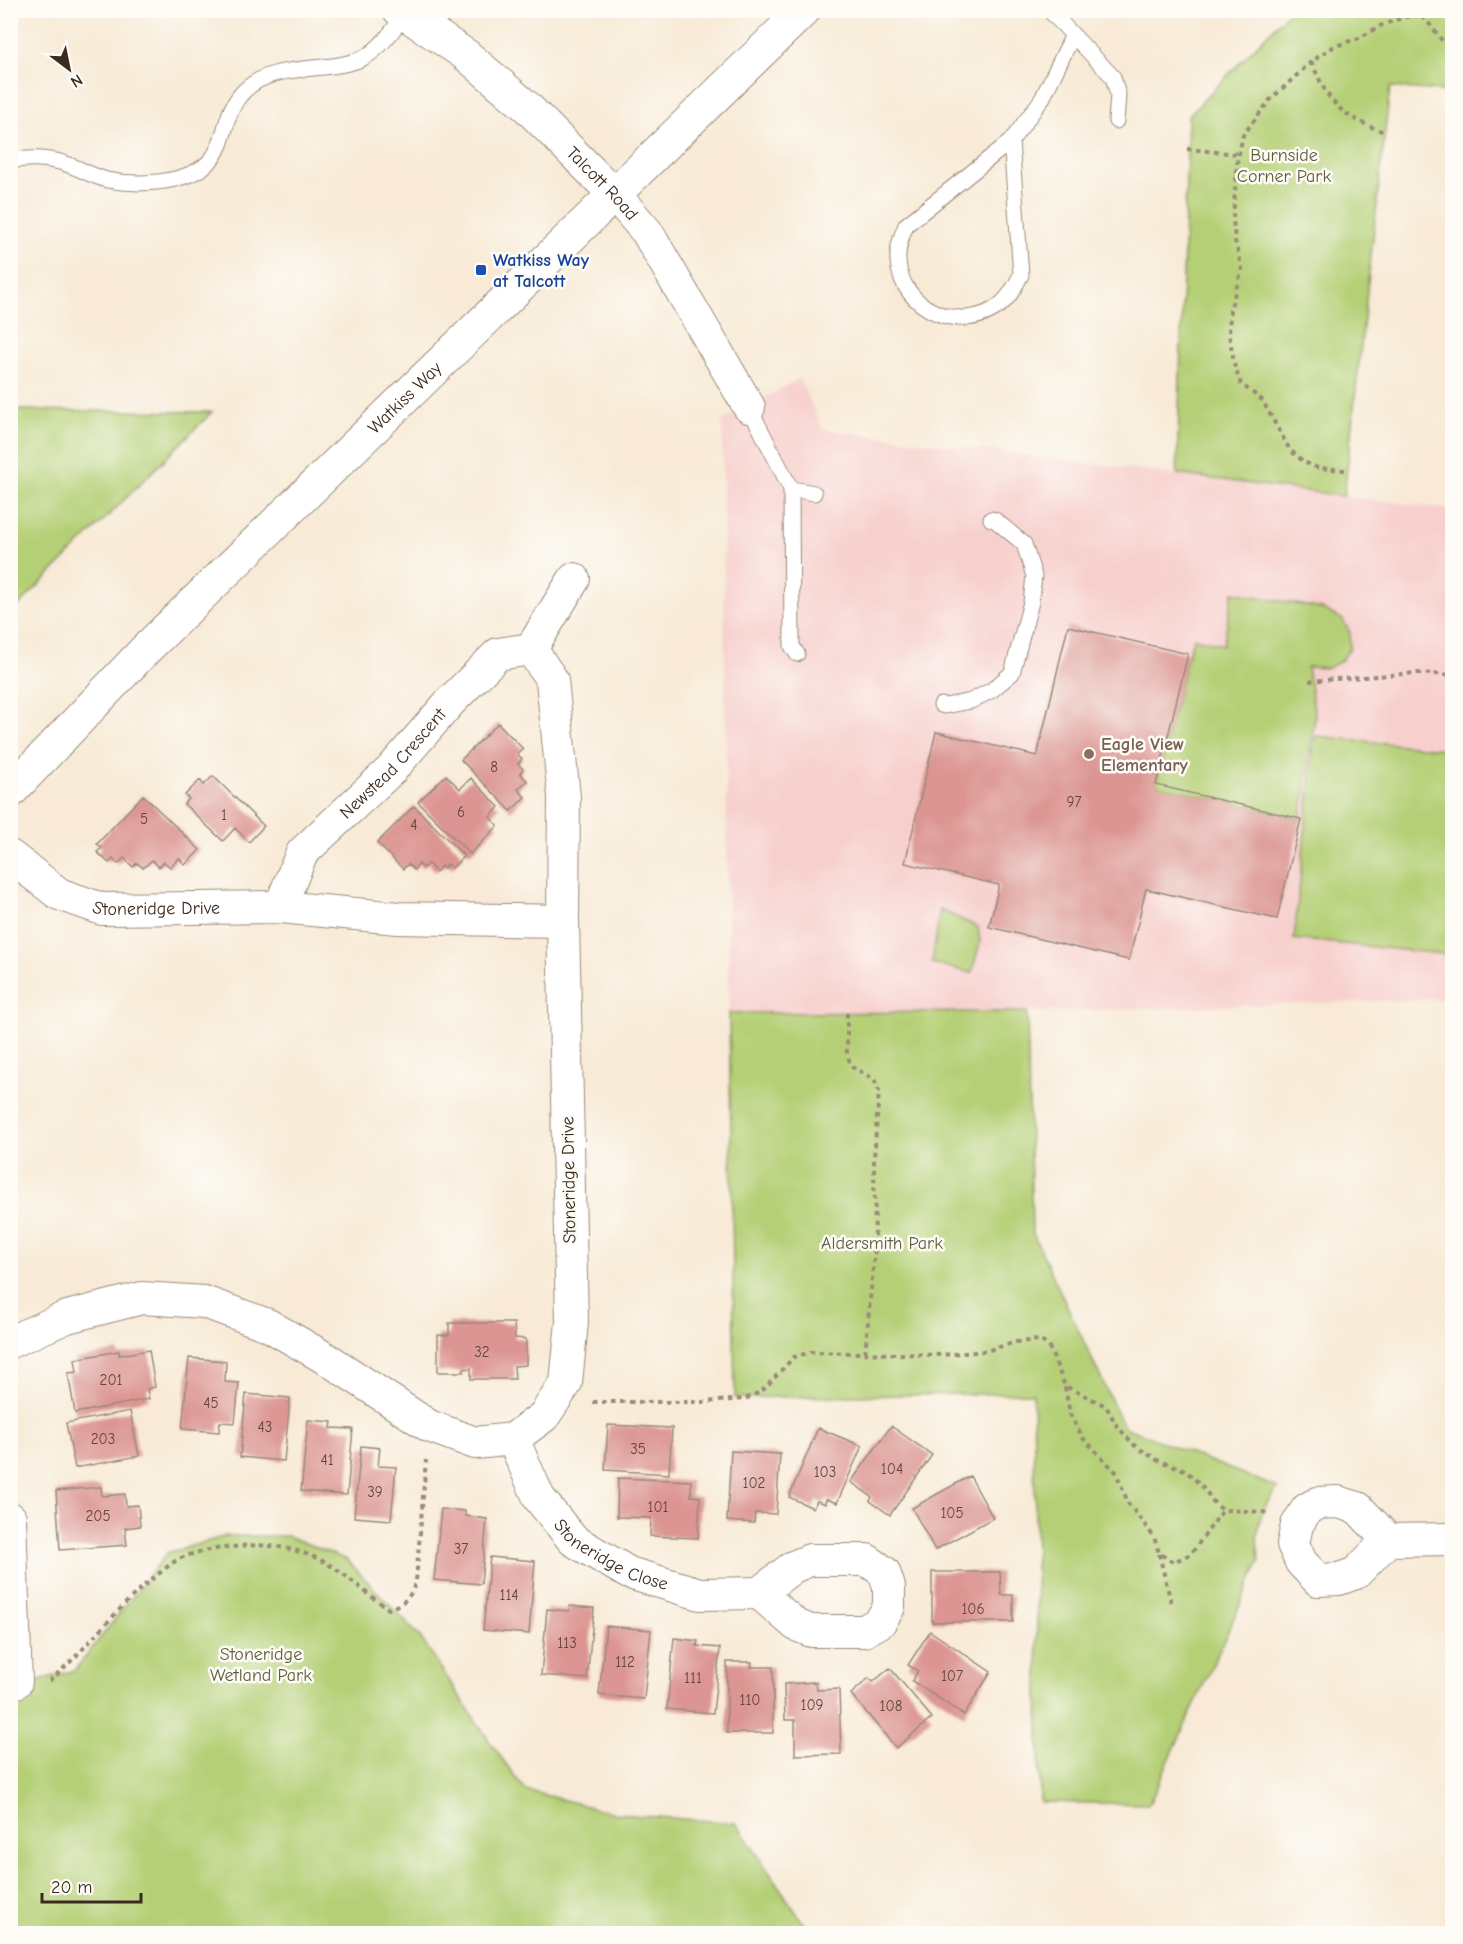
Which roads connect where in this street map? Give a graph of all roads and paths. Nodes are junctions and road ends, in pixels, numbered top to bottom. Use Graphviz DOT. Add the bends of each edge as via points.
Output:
graph roads {
  1 [pos="804,10"];
  2 [pos="1049,10"];
  3 [pos="402,12"];
  4 [pos="1073,35"];
  5 [pos="1452,43"];
  6 [pos="1311,62"];
  7 [pos="1116,121"];
  8 [pos="1384,132"];
  9 [pos="1011,141"];
  10 [pos="1187,149"];
  11 [pos="1238,154"];
  12 [pos="10,160"];
  13 [pos="615,195"];
  14 [pos="749,407"];
  15 [pos="1345,470"];
  16 [pos="791,489"];
  17 [pos="814,493"];
  18 [pos="991,519"];
  19 [pos="574,579"];
  20 [pos="531,649"];
  21 [pos="797,654"];
  22 [pos="1452,675"];
  23 [pos="1309,681"];
  24 [pos="941,705"];
  25 [pos="10,792"];
  26 [pos="10,856"];
  27 [pos="280,907"];
  28 [pos="563,921"];
  29 [pos="847,1013"];
  30 [pos="10,1342"];
  31 [pos="865,1354"];
  32 [pos="1065,1386"];
  33 [pos="558,1395"];
  34 [pos="429,1426"];
  35 [pos="513,1439"];
  36 [pos="1223,1510"];
  37 [pos="10,1518"];
  38 [pos="1297,1525"];
  39 [pos="1388,1539"];
  40 [pos="1452,1539"];
  41 [pos="1159,1553"];
  42 [pos="759,1593"];
  43 [pos="1171,1602"];
  44 [pos="31,1683"];
  1 -- 13 [label="street, Watkiss Way"];
  2 -- 4 [label="lane"];
  3 -- 12 [label="lane" via="380,46 362,58 283,72 244,91 232,110 216,155 202,168 176,179 106,180 60,162"];
  3 -- 13 [label="street, Talcott Road" via="466,55 527,107"];
  4 -- 7 [label="lane" via="1113,77 1118,95"];
  4 -- 9 [label="lane" via="1042,99"];
  5 -- 6 [label="path" via="1444,43 1419,15 1382,25 1333,47"];
  6 -- 8 [label="path" via="1340,110"];
  6 -- 11 [label="path" via="1270,100 1243,135"];
  9 -- 9 [label="lane" via="906,225 899,243 898,262 913,297 927,309 964,319 982,315 999,306 1021,275"];
  10 -- 11 [label="path"];
  11 -- 15 [label="path" via="1233,219 1242,269 1230,310 1229,334 1235,368 1241,384 1262,400 1290,450 1318,468"];
  13 -- 14 [label="street, Talcott Road" via="647,232"];
  13 -- 25 [label="street, Watkiss Way" via="146,650"];
  14 -- 16 [label="lane"];
  16 -- 17 [label="lane"];
  16 -- 21 [label="lane" via="792,646"];
  18 -- 24 [label="lane" via="1024,544 1034,576 1031,602 1011,673 992,690 970,701"];
  19 -- 20 [label="street"];
  20 -- 27 [label="street, Newstead Crescent" via="498,654 391,770 302,853"];
  20 -- 28 [label="street" via="552,680 564,797"];
  22 -- 23 [label="path" via="1417,673"];
  26 -- 27 [label="street, Stoneridge Drive" via="59,894 102,909"];
  27 -- 28 [label="street, Stoneridge Drive" via="398,918"];
  28 -- 33 [label="street, Stoneridge Drive" via="572,1322 566,1383"];
  29 -- 31 [label="path" via="847,1055 852,1068 873,1079 879,1091 874,1157 875,1246"];
  30 -- 34 [label="street" via="67,1317 142,1298 204,1302 268,1325"];
  31 -- 32 [label="path" via="942,1355 1040,1340 1049,1347"];
  31 -- 33 [label="path" via="811,1352 794,1357 762,1391 745,1399 593,1402"];
  32 -- 36 [label="path" via="1106,1406 1134,1445 1157,1460 1185,1470"];
  32 -- 41 [label="path" via="1070,1414 1083,1438 1116,1472 1128,1503 1154,1537"];
  33 -- 35 [label="street, Stoneridge Drive" via="544,1416"];
  34 -- 35 [label="street" via="474,1443"];
  34 -- 44 [label="path" via="416,1581 411,1595 402,1604 389,1609 340,1570 313,1556 277,1546 206,1550 177,1560 143,1586 72,1663"];
  35 -- 42 [label="street, Stoneridge Close" via="539,1498 573,1540 629,1573 700,1594"];
  36 -- 38 [label="path" via="1264,1512"];
  36 -- 41 [label="path" via="1191,1554 1173,1562"];
  37 -- 44 [label="street"];
  38 -- 39 [label="street" via="1307,1509 1318,1503 1338,1502 1358,1508"];
  38 -- 39 [label="street" via="1293,1544 1301,1562 1318,1580 1356,1573"];
  39 -- 40 [label="street"];
  41 -- 43 [label="path"];
}
